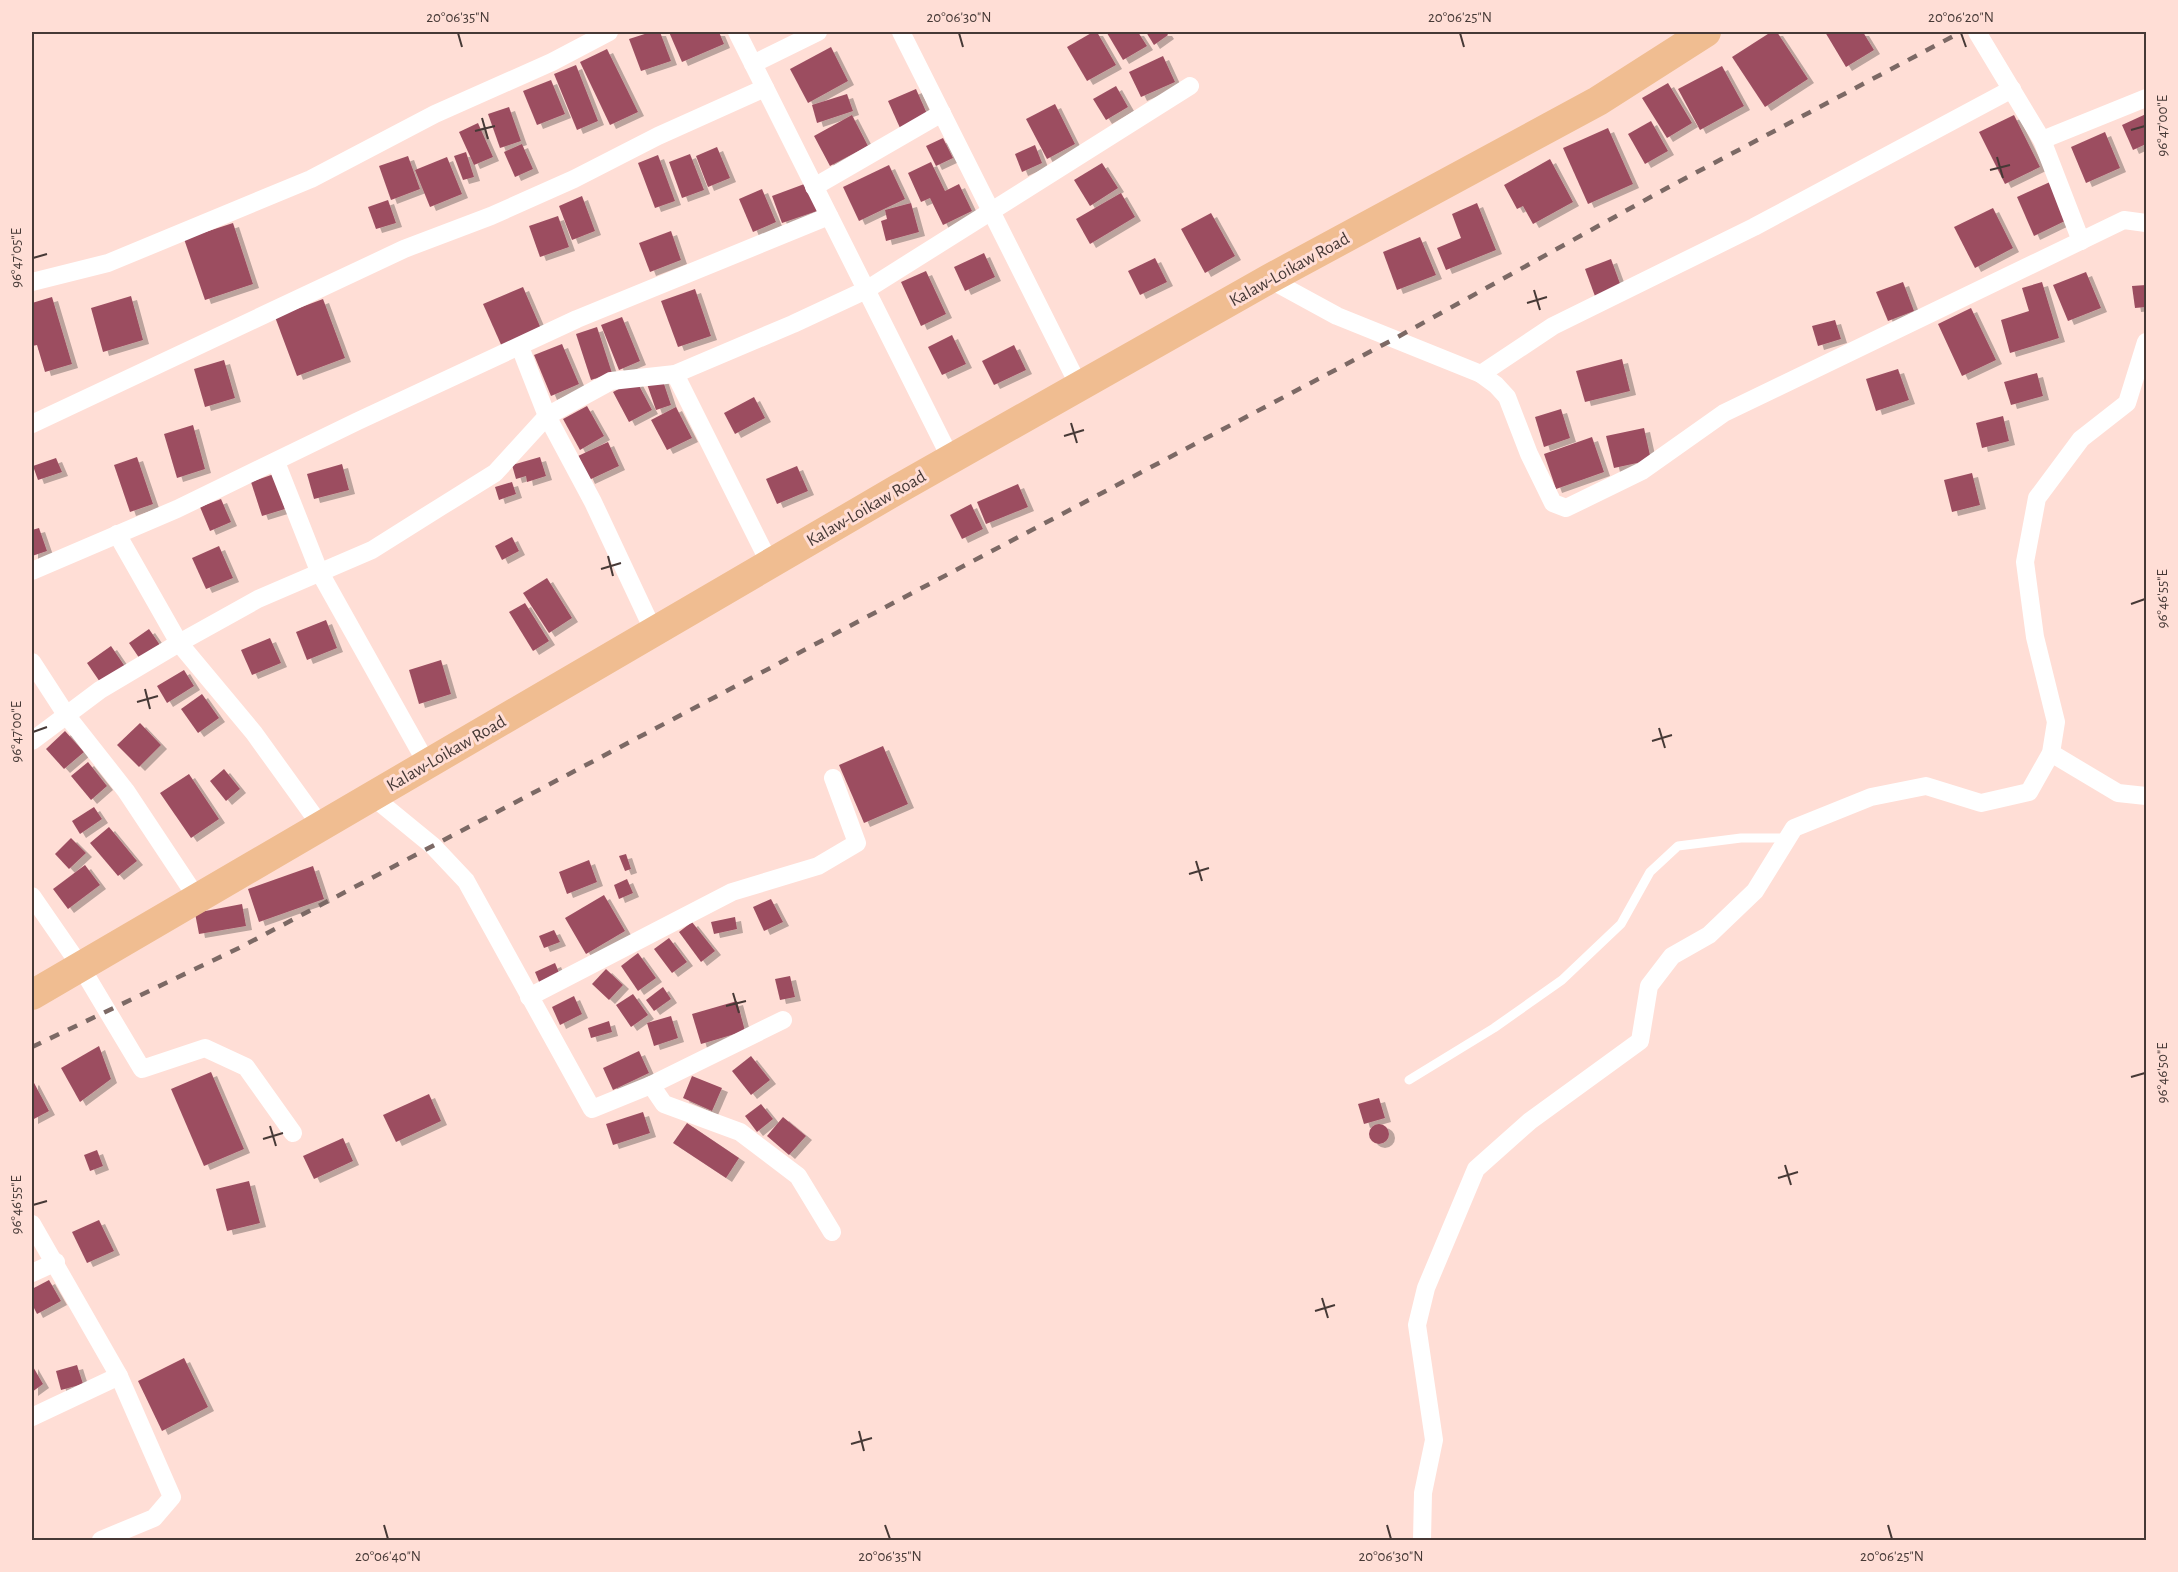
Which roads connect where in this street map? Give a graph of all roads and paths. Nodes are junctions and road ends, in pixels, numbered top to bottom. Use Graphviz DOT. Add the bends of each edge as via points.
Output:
graph roads {
  1 [pos="609,32"];
  2 [pos="737,32"];
  3 [pos="818,32"];
  4 [pos="901,32"];
  5 [pos="1706,32"];
  6 [pos="1977,32"];
  7 [pos="753,64"];
  8 [pos="1190,86"];
  9 [pos="765,88"];
  10 [pos="2012,89"];
  11 [pos="2146,98"];
  12 [pos="942,112"];
  13 [pos="2042,140"];
  14 [pos="814,187"];
  15 [pos="991,211"];
  16 [pos="829,216"];
  17 [pos="2146,223"];
  18 [pos="2081,241"];
  19 [pos="1269,279"];
  20 [pos="32,282"];
  21 [pos="866,290"];
  22 [pos="2146,342"];
  23 [pos="520,347"];
  24 [pos="675,374"];
  25 [pos="1481,374"];
  26 [pos="1079,386"];
  27 [pos="547,416"];
  28 [pos="32,424"];
  29 [pos="951,459"];
  30 [pos="276,462"];
  31 [pos="117,534"];
  32 [pos="770,564"];
  33 [pos="32,571"];
  34 [pos="319,571"];
  35 [pos="654,632"];
  36 [pos="178,643"];
  37 [pos="32,662"];
  38 [pos="67,716"];
  39 [pos="32,741"];
  40 [pos="2051,753"];
  41 [pos="427,764"];
  42 [pos="833,778"];
  43 [pos="372,796"];
  44 [pos="2146,796"];
  45 [pos="321,826"];
  46 [pos="1788,838"];
  47 [pos="32,896"];
  48 [pos="197,898"];
  49 [pos="81,966"];
  50 [pos="32,995"];
  51 [pos="529,997"];
  52 [pos="783,1020"];
  53 [pos="1409,1080"];
  54 [pos="651,1085"];
  55 [pos="293,1133"];
  56 [pos="32,1224"];
  57 [pos="832,1232"];
  58 [pos="56,1262"];
  59 [pos="32,1273"];
  60 [pos="119,1376"];
  61 [pos="32,1417"];
  62 [pos="101,1540"];
  63 [pos="1422,1540"];
  1 -- 20 [label="street" via="435,114 311,179 108,263"];
  2 -- 7 [label="street"];
  3 -- 7 [label="street"];
  4 -- 12 [label="street"];
  5 -- 19 [label="main road, Kalaw-Loikaw Road" via="1598,100"];
  6 -- 10 [label="street"];
  7 -- 9 [label="street"];
  8 -- 15 [label="street"];
  9 -- 14 [label="street"];
  9 -- 28 [label="street" via="574,179 404,249"];
  10 -- 13 [label="street"];
  10 -- 25 [label="street" via="1754,227 1553,326"];
  11 -- 13 [label="street"];
  12 -- 14 [label="street"];
  12 -- 15 [label="street"];
  13 -- 18 [label="street"];
  14 -- 16 [label="street"];
  15 -- 21 [label="street"];
  15 -- 26 [label="street"];
  16 -- 21 [label="street"];
  16 -- 23 [label="street" via="577,319"];
  17 -- 18 [label="street" via="2124,220"];
  18 -- 25 [label="street" via="1724,413 1642,471 1566,508 1553,503 1507,397"];
  19 -- 25 [label="street" via="1337,316"];
  19 -- 26 [label="main road, Kalaw-Loikaw Road"];
  21 -- 24 [label="street"];
  21 -- 29 [label="street"];
  22 -- 40 [label="street" via="2127,404 2081,440 2037,498 2025,562 2035,638 2056,722"];
  23 -- 27 [label="street"];
  23 -- 30 [label="street"];
  24 -- 27 [label="street" via="611,381"];
  24 -- 32 [label="street"];
  26 -- 29 [label="main road, Kalaw-Loikaw Road"];
  27 -- 34 [label="street" via="495,473 372,550"];
  27 -- 35 [label="street" via="593,502"];
  29 -- 32 [label="main road, Kalaw-Loikaw Road"];
  30 -- 31 [label="street"];
  30 -- 34 [label="street"];
  31 -- 33 [label="street"];
  31 -- 36 [label="street"];
  32 -- 35 [label="main road, Kalaw-Loikaw Road"];
  34 -- 36 [label="street"];
  34 -- 41 [label="street"];
  35 -- 41 [label="main road, Kalaw-Loikaw Road"];
  36 -- 38 [label="street" via="100,690"];
  36 -- 45 [label="street" via="254,733"];
  37 -- 38 [label="street"];
  38 -- 39 [label="street"];
  38 -- 48 [label="street" via="126,791"];
  40 -- 44 [label="street" via="2118,793"];
  40 -- 46 [label="street" via="2029,792 1981,803 1926,786 1871,797 1794,828"];
  41 -- 43 [label="main road, Kalaw-Loikaw Road"];
  42 -- 51 [label="street" via="857,843 818,866 732,892"];
  43 -- 45 [label="main road, Kalaw-Loikaw Road"];
  43 -- 51 [label="street" via="433,846 466,881"];
  45 -- 48 [label="main road, Kalaw-Loikaw Road"];
  46 -- 53 [label="lane" via="1741,838 1678,846 1650,872 1621,924 1562,980"];
  46 -- 63 [label="street" via="1755,891 1709,935 1672,956 1649,986 1640,1041 1530,1121 1476,1169 1426,1288 1417,1325 1434,1440 1423,1493"];
  47 -- 49 [label="street"];
  48 -- 49 [label="main road, Kalaw-Loikaw Road"];
  49 -- 50 [label="main road, Kalaw-Loikaw Road"];
  49 -- 55 [label="street" via="142,1070 206,1048 246,1067"];
  51 -- 54 [label="street" via="592,1109"];
  52 -- 54 [label="street"];
  54 -- 57 [label="street" via="664,1104 740,1132 798,1176"];
  56 -- 58 [label="street"];
  58 -- 59 [label="street"];
  58 -- 60 [label="street"];
  60 -- 61 [label="street"];
  60 -- 62 [label="street" via="172,1497 154,1518"];
}
